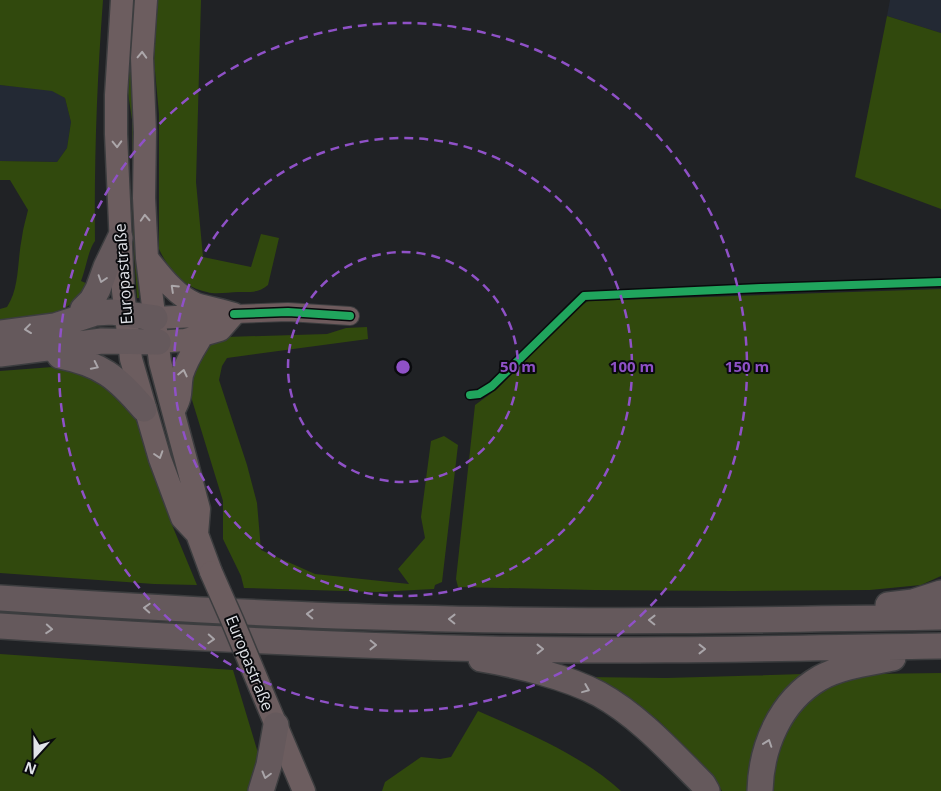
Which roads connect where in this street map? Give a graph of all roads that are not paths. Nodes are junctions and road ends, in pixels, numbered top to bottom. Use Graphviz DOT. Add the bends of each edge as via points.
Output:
graph roads {
  1 [pos="122,0"];
  2 [pos="146,0"];
  3 [pos="120,238"];
  4 [pos="147,258"];
  5 [pos="126,314"];
  6 [pos="234,314"];
  7 [pos="350,316"];
  8 [pos="80,317"];
  9 [pos="156,330"];
  10 [pos="0,332"];
  11 [pos="202,336"];
  12 [pos="129,340"];
  13 [pos="53,346"];
  14 [pos="0,354"];
  15 [pos="144,409"];
  16 [pos="173,413"];
  17 [pos="197,534"];
  18 [pos="941,592"];
  19 [pos="0,598"];
  20 [pos="941,617"];
  21 [pos="788,620"];
  22 [pos="0,626"];
  23 [pos="941,646"];
  24 [pos="490,654"];
  25 [pos="276,725"];
  26 [pos="261,791"];
  27 [pos="304,791"];
  28 [pos="708,791"];
  29 [pos="760,791"];
  1 -- 3 [label="main road, Europastraße, one-way" via="116,95"];
  4 -- 2 [label="main road, Europastraße, one-way" via="142,58"];
  3 -- 5 [label="main road, Europastraße"];
  3 -- 8 [label="highway, one-way" via="98,289"];
  6 -- 4 [label="main road, one-way" via="194,303 180,294"];
  4 -- 9 [label="main road, Europastraße"];
  5 -- 8 [label="highway" via="95,313"];
  5 -- 9 [label="highway"];
  5 -- 12 [label="main road, Europastraße"];
  6 -- 7 [label="street" via="288,312"];
  6 -- 9 [label="main road"];
  6 -- 11 [label="main road" via="220,330"];
  8 -- 10 [label="highway, one-way" via="55,326"];
  9 -- 11 [label="main road" via="185,340"];
  9 -- 12 [label="highway"];
  9 -- 16 [label="main road, Europastraße" via="160,362"];
  16 -- 11 [label="main road, one-way" via="181,398 185,364"];
  12 -- 13 [label="highway"];
  12 -- 15 [label="main road, Europastraße"];
  13 -- 14 [label="highway"];
  13 -- 15 [label="highway, one-way" via="60,356 86,362 110,374"];
  15 -- 17 [label="main road, Europastraße, one-way" via="182,518"];
  16 -- 17 [label="main road, Europastraße" via="199,509"];
  17 -- 25 [label="main road, Europastraße, bridge"];
  18 -- 21 [label="highway" via="913,602"];
  21 -- 19 [label="highway, one-way" via="411,618 148,608"];
  20 -- 21 [label="highway"];
  22 -- 24 [label="highway, one-way" via="271,642 412,646"];
  24 -- 23 [label="highway, one-way"];
  29 -- 23 [label="highway, one-way" via="765,754 773,729 797,695 820,678 844,668"];
  24 -- 28 [label="highway, one-way" via="598,694 655,736"];
  25 -- 26 [label="highway, one-way"];
  25 -- 27 [label="main road, Europastraße"];
}
